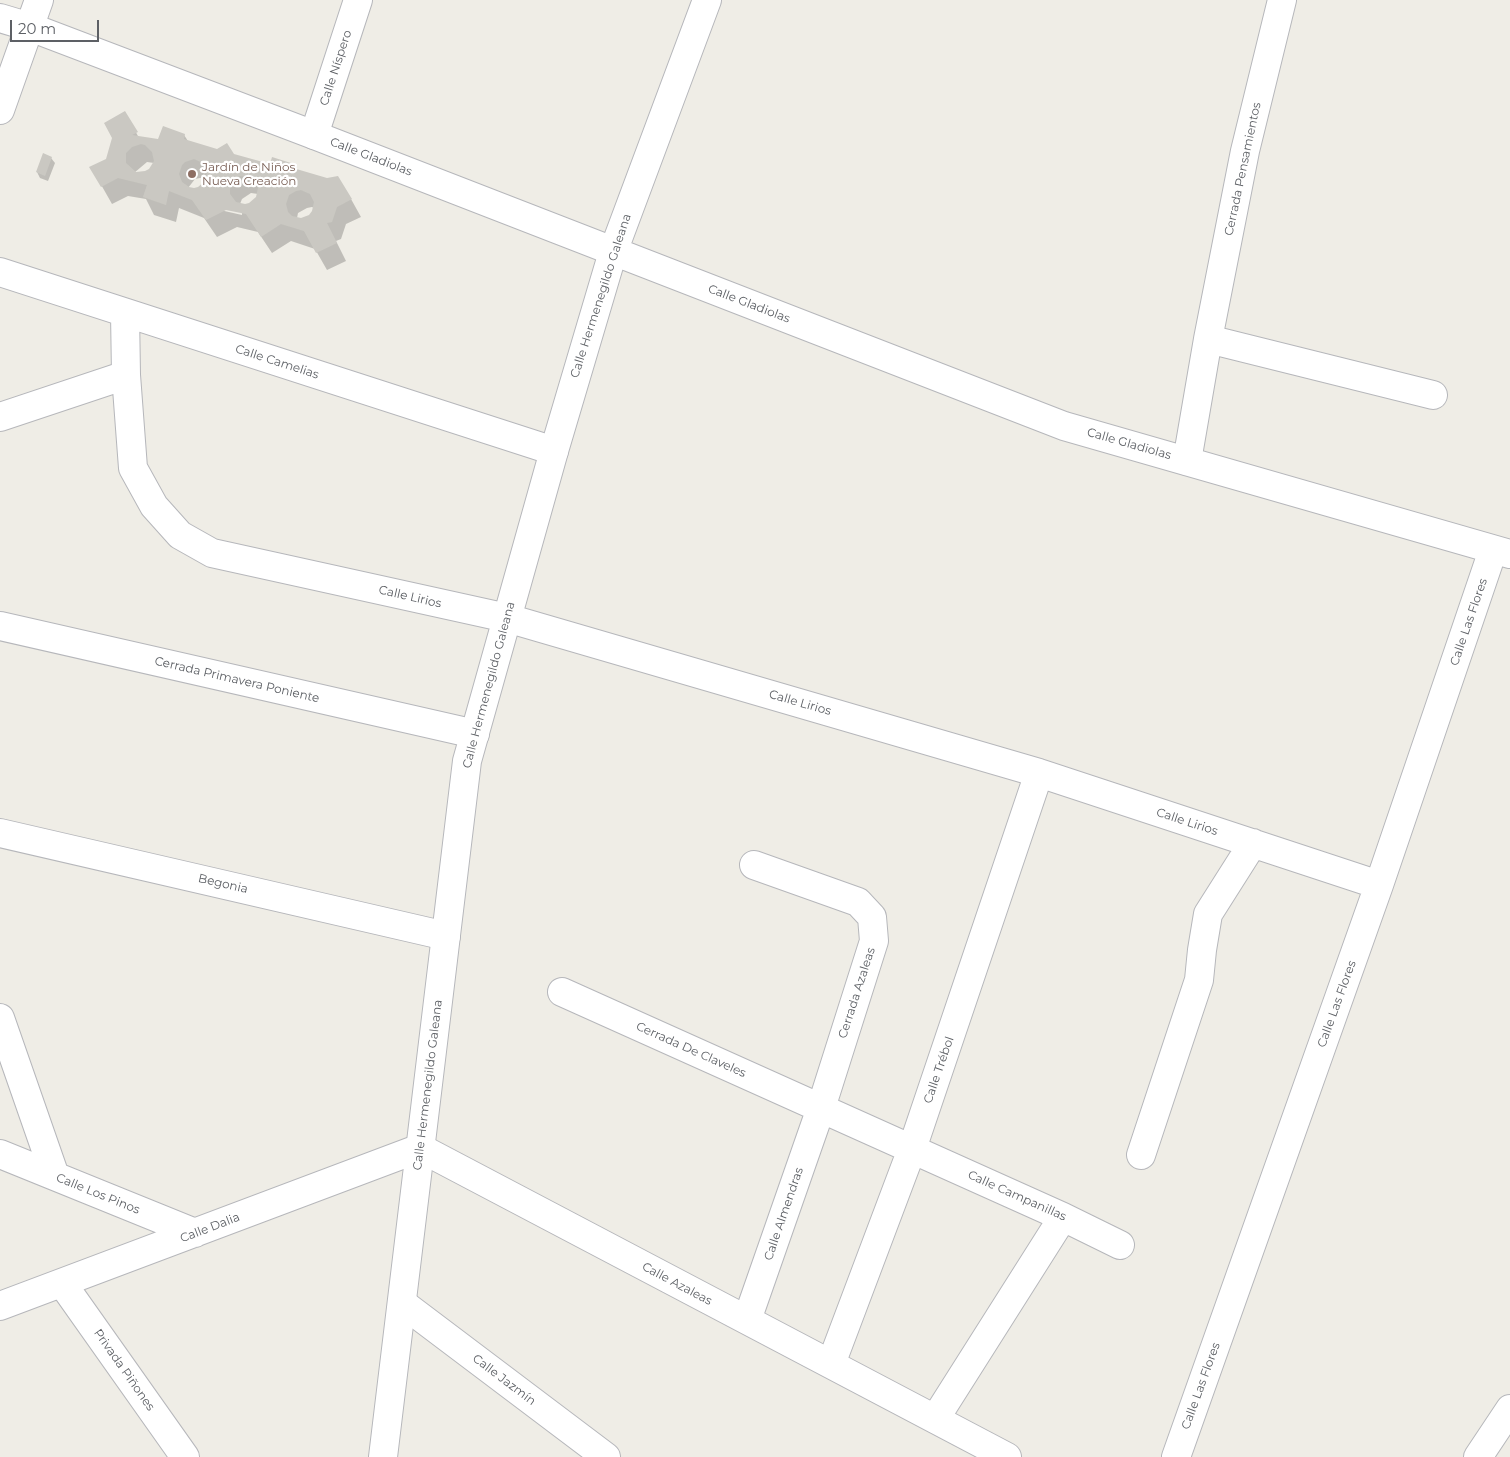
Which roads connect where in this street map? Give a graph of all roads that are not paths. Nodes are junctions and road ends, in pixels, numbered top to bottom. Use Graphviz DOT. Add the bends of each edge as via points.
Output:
graph roads {
  1 [pos="39,0"];
  2 [pos="358,0"];
  3 [pos="707,0"];
  4 [pos="1282,0"];
  5 [pos="0,18"];
  6 [pos="30,26"];
  7 [pos="0,110"];
  8 [pos="314,135"];
  9 [pos="613,252"];
  10 [pos="0,272"];
  11 [pos="125,313"];
  12 [pos="1208,338"];
  13 [pos="126,376"];
  14 [pos="1433,395"];
  15 [pos="0,417"];
  16 [pos="554,451"];
  17 [pos="1187,462"];
  18 [pos="1502,552"];
  19 [pos="507,618"];
  20 [pos="0,626"];
  21 [pos="475,734"];
  22 [pos="1038,772"];
  23 [pos="0,833"];
  24 [pos="1253,843"];
  25 [pos="754,865"];
  26 [pos="1379,884"];
  27 [pos="446,936"];
  28 [pos="562,992"];
  29 [pos="0,1018"];
  30 [pos="821,1108"];
  31 [pos="420,1148"];
  32 [pos="912,1149"];
  33 [pos="0,1154"];
  34 [pos="1141,1155"];
  35 [pos="55,1176"];
  36 [pos="1063,1217"];
  37 [pos="195,1233"];
  38 [pos="1120,1245"];
  39 [pos="62,1283"];
  40 [pos="402,1303"];
  41 [pos="0,1306"];
  42 [pos="747,1320"];
  43 [pos="830,1364"];
  44 [pos="1510,1409"];
  45 [pos="935,1419"];
  46 [pos="185,1457"];
  47 [pos="383,1457"];
  48 [pos="606,1457"];
  49 [pos="1007,1457"];
  50 [pos="1176,1457"];
  51 [pos="1478,1457"];
  1 -- 6 [label="street"];
  2 -- 8 [label="street, Calle Níspero"];
  3 -- 9 [label="street, Calle Hermenegildo Galeana"];
  4 -- 12 [label="street, Cerrada Pensamientos" via="1245,152"];
  5 -- 6 [label="street, Calle Gladiolas"];
  6 -- 7 [label="street"];
  6 -- 8 [label="street, Calle Gladiolas"];
  8 -- 9 [label="street, Calle Gladiolas"];
  9 -- 16 [label="street, Calle Hermenegildo Galeana"];
  9 -- 17 [label="street, Calle Gladiolas" via="1064,426"];
  10 -- 11 [label="street, Calle Camelias"];
  11 -- 13 [label="street, Calle Lirios"];
  11 -- 16 [label="street, Calle Camelias"];
  12 -- 14 [label="street"];
  12 -- 17 [label="street, Cerrada Pensamientos"];
  13 -- 15 [label="street"];
  13 -- 19 [label="street, Calle Lirios" via="133,468 154,506 180,535 212,553"];
  16 -- 19 [label="street, Calle Hermenegildo Galeana"];
  17 -- 18 [label="street, Calle Gladiolas"];
  18 -- 26 [label="street, Calle Las Flores"];
  19 -- 21 [label="street, Calle Hermenegildo Galeana"];
  19 -- 22 [label="street, Calle Lirios"];
  20 -- 21 [label="street, Cerrada Primavera Poniente"];
  21 -- 27 [label="street, Calle Hermenegildo Galeana" via="467,761"];
  22 -- 24 [label="street, Calle Lirios"];
  22 -- 32 [label="street, Calle Trébol"];
  23 -- 27 [label="street, Begonia"];
  24 -- 26 [label="street, Calle Lirios"];
  24 -- 34 [label="street" via="1208,914 1199,980"];
  25 -- 30 [label="street, Cerrada Azaleas" via="858,902 872,917 874,941"];
  26 -- 50 [label="street, Calle Las Flores"];
  27 -- 31 [label="street, Calle Hermenegildo Galeana"];
  28 -- 30 [label="street, Cerrada De Claveles"];
  29 -- 35 [label="street"];
  30 -- 32 [label="street, Cerrada De Claveles"];
  30 -- 42 [label="street, Calle Almendras"];
  31 -- 37 [label="street, Calle Dalia"];
  31 -- 40 [label="street, Calle Hermenegildo Galeana"];
  31 -- 42 [label="street, Calle Azaleas"];
  32 -- 36 [label="street, Calle Campanillas"];
  32 -- 43 [label="street, Calle Trébol"];
  33 -- 35 [label="street, Calle Los Pinos"];
  35 -- 37 [label="street, Calle Los Pinos"];
  36 -- 38 [label="street, Calle Campanillas"];
  36 -- 45 [label="street"];
  37 -- 39 [label="street, Calle Dalia"];
  39 -- 41 [label="street, Calle Dalia"];
  39 -- 46 [label="street, Privada Piñones"];
  40 -- 47 [label="street, Calle Hermenegildo Galeana"];
  40 -- 48 [label="street, Calle Jazmín"];
  42 -- 43 [label="street, Calle Azaleas"];
  43 -- 45 [label="street, Calle Azaleas"];
  44 -- 51 [label="street"];
  45 -- 49 [label="street, Calle Azaleas"];
}
